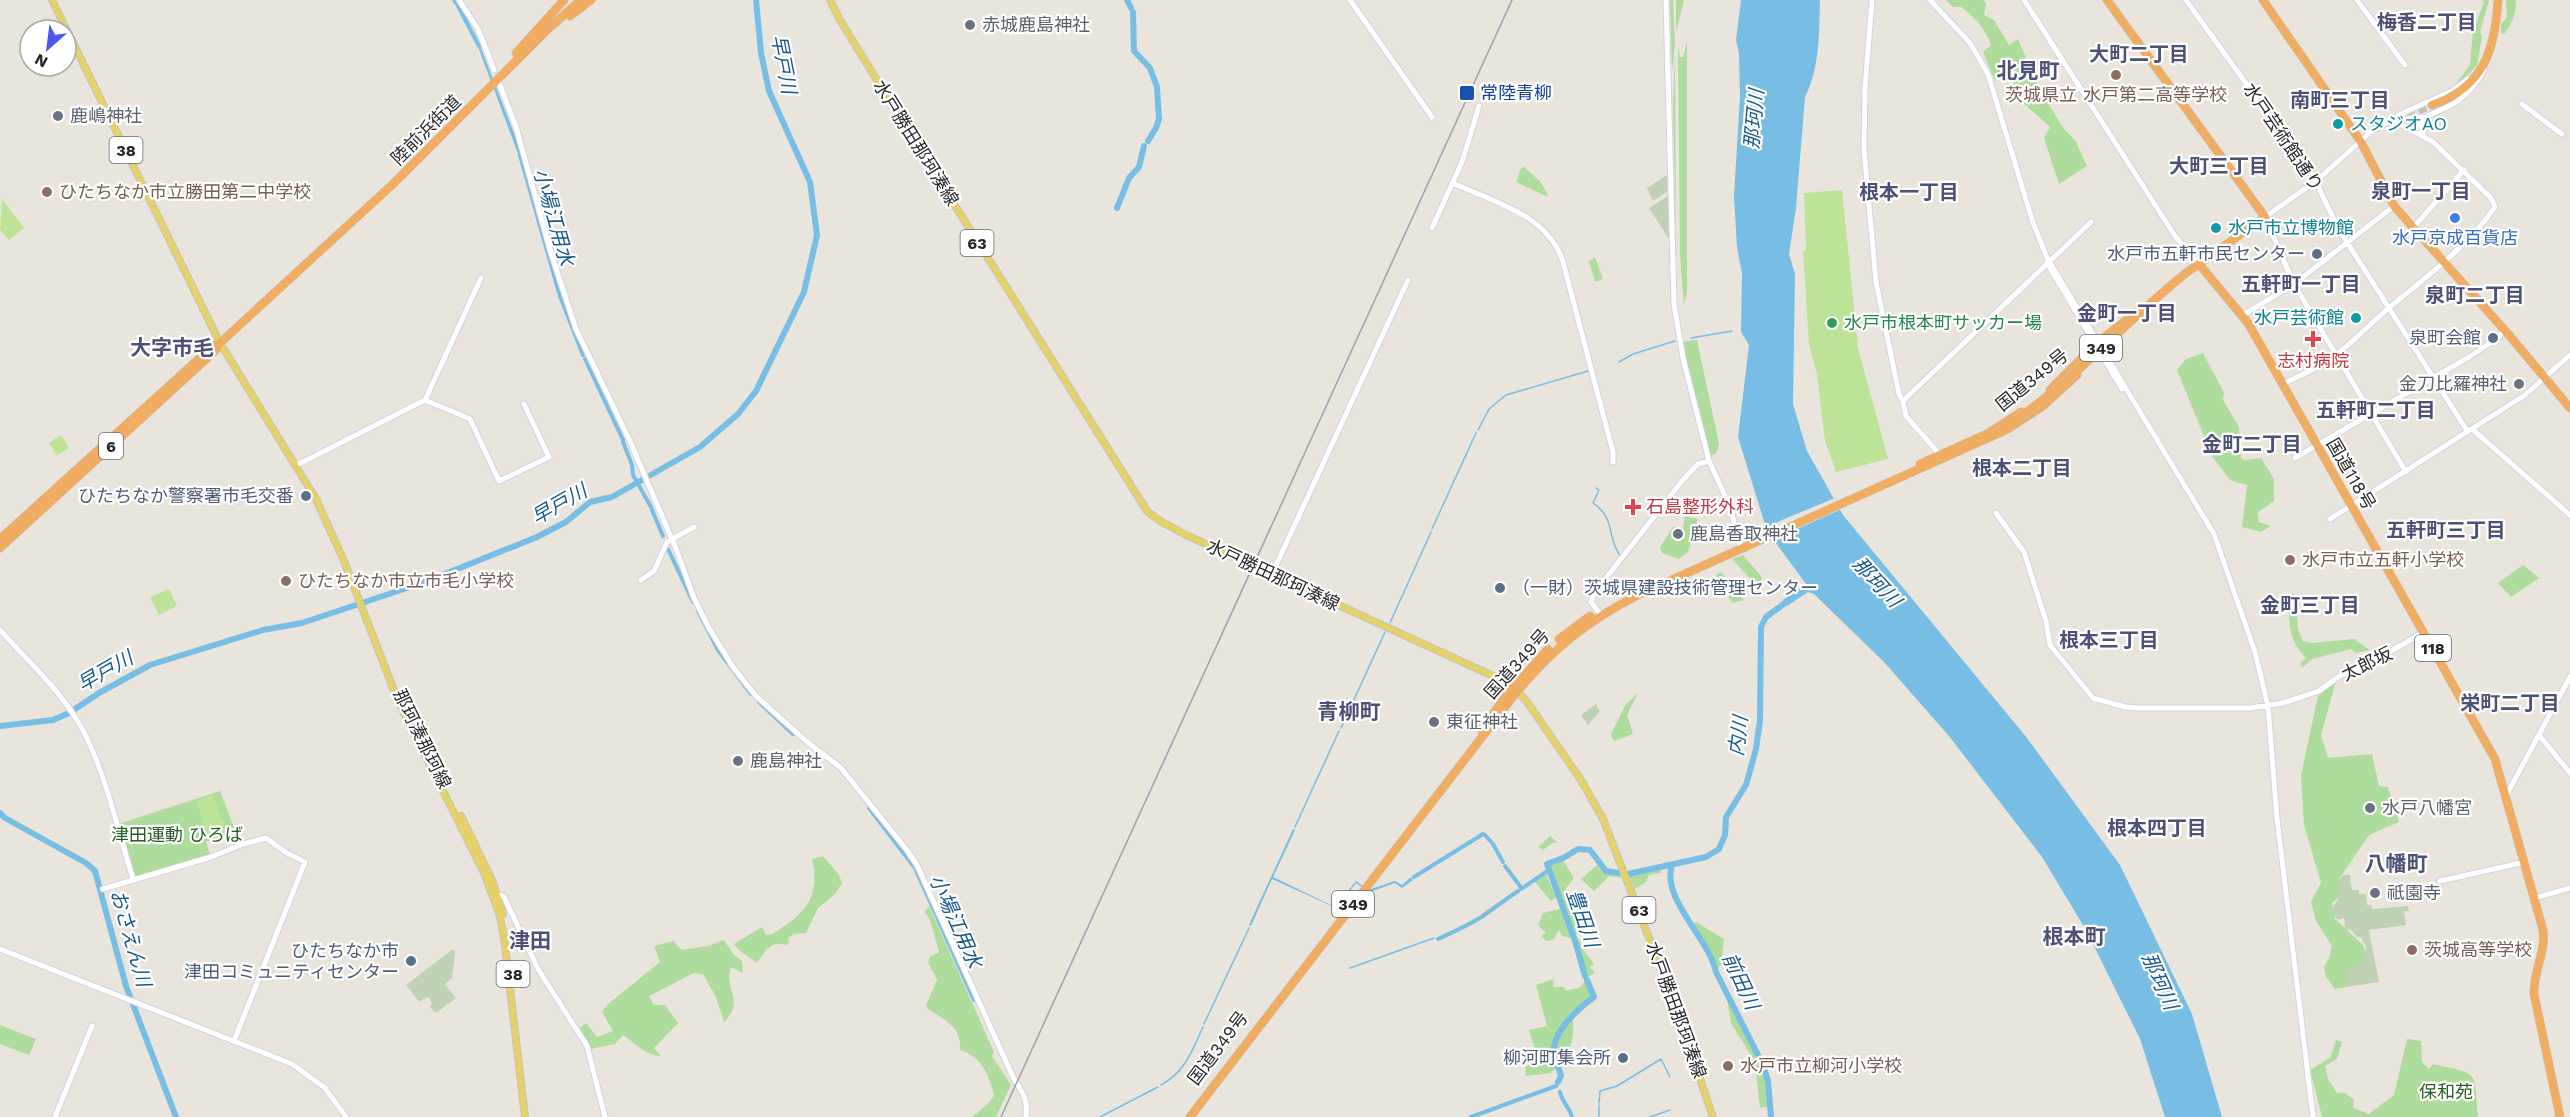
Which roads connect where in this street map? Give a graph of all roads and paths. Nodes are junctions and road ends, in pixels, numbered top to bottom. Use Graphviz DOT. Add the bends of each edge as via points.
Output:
graph roads {
  1 [pos="52,0"];
  2 [pos="459,0"];
  3 [pos="564,0"];
  4 [pos="573,0"];
  5 [pos="581,0"];
  6 [pos="591,0"];
  7 [pos="830,0"];
  8 [pos="1350,0"];
  9 [pos="1666,0"];
  10 [pos="1872,0"];
  11 [pos="1930,0"];
  12 [pos="2024,0"];
  13 [pos="2107,0"];
  14 [pos="2186,0"];
  15 [pos="2263,0"];
  16 [pos="2357,0"];
  17 [pos="2494,0"];
  18 [pos="2498,0"];
  19 [pos="2490,38"];
  20 [pos="2492,48"];
  21 [pos="520,53"];
  22 [pos="2404,65"];
  23 [pos="2482,68"];
  24 [pos="494,70"];
  25 [pos="499,82"];
  26 [pos="2522,104"];
  27 [pos="2432,105"];
  28 [pos="1479,106"];
  29 [pos="1432,117"];
  30 [pos="2427,117"];
  31 [pos="2393,120"];
  32 [pos="2562,134"];
  33 [pos="2426,136"];
  34 [pos="2361,142"];
  35 [pos="2464,170"];
  36 [pos="2316,181"];
  37 [pos="1453,183"];
  38 [pos="2394,206"];
  39 [pos="2265,217"];
  40 [pos="2091,222"];
  41 [pos="1432,228"];
  42 [pos="2413,228"];
  43 [pos="2348,243"];
  44 [pos="2444,262"];
  45 [pos="2049,264"];
  46 [pos="2199,264"];
  47 [pos="481,278"];
  48 [pos="2177,279"];
  49 [pos="1408,280"];
  50 [pos="2294,284"];
  51 [pos="2147,304"];
  52 [pos="2388,308"];
  53 [pos="2243,315"];
  54 [pos="2504,330"];
  55 [pos="220,343"];
  56 [pos="2097,344"];
  57 [pos="2102,353"];
  58 [pos="2336,355"];
  59 [pos="2570,355"];
  60 [pos="2433,377"];
  61 [pos="2545,378"];
  62 [pos="2283,384"];
  63 [pos="425,400"];
  64 [pos="1903,402"];
  65 [pos="524,404"];
  66 [pos="2570,408"];
  67 [pos="2370,414"];
  68 [pos="2470,431"];
  69 [pos="1991,434"];
  70 [pos="2318,446"];
  71 [pos="1941,458"];
  72 [pos="2295,458"];
  73 [pos="1709,461"];
  74 [pos="1613,462"];
  75 [pos="299,464"];
  76 [pos="2406,472"];
  77 [pos="2352,505"];
  78 [pos="1996,513"];
  79 [pos="2570,515"];
  80 [pos="2330,519"];
  81 [pos="694,527"];
  82 [pos="0,539"];
  83 [pos="672,540"];
  84 [pos="1746,544"];
  85 [pos="0,548"];
  86 [pos="1272,574"];
  87 [pos="641,580"];
  88 [pos="363,606"];
  89 [pos="1600,613"];
  90 [pos="0,630"];
  91 [pos="2424,632"];
  92 [pos="2570,677"];
  93 [pos="1515,689"];
  94 [pos="2268,706"];
  95 [pos="2539,735"];
  96 [pos="2570,773"];
  97 [pos="2507,794"];
  98 [pos="2525,862"];
  99 [pos="133,879"];
  100 [pos="2440,881"];
  101 [pos="2570,888"];
  102 [pos="103,889"];
  103 [pos="497,894"];
  104 [pos="2535,898"];
  105 [pos="0,949"];
  106 [pos="92,1026"];
  107 [pos="234,1041"];
  108 [pos="55,1117"];
  109 [pos="346,1117"];
  110 [pos="527,1117"];
  111 [pos="605,1117"];
  112 [pos="1026,1117"];
  113 [pos="1185,1117"];
  114 [pos="1190,1117"];
  115 [pos="1713,1117"];
  116 [pos="2313,1117"];
  117 [pos="2560,1117"];
  1 -- 55 [label="main road, 那珂湊那珂線 / 38"];
  2 -- 24 [label="street" via="478,30"];
  3 -- 21 [label="highway"];
  4 -- 21 [label="highway, 6"];
  5 -- 21 [label="highway, 6"];
  6 -- 21 [label="highway"];
  7 -- 86 [label="main road, 水戸勝田那珂湊線 / 63" via="1144,506 1166,525"];
  8 -- 29 [label="street"];
  9 -- 73 [label="street" via="1674,304"];
  10 -- 64 [label="street" via="1863,109 1866,185 1879,303"];
  11 -- 45 [label="street" via="1970,44 1988,75"];
  12 -- 46 [label="street" via="2169,226"];
  13 -- 39 [label="highway"];
  14 -- 36 [label="street, 水戸芸術館通り"];
  15 -- 34 [label="highway"];
  16 -- 22 [label="street"];
  17 -- 19 [label="highway"];
  18 -- 20 [label="highway"];
  19 -- 23 [label="highway"];
  19 -- 31 [label="street" via="2479,66 2465,82"];
  20 -- 23 [label="highway"];
  20 -- 30 [label="street" via="2489,60 2468,92"];
  21 -- 55 [label="highway, 陸前浜街道 / 6" via="346,226"];
  23 -- 27 [label="highway" via="2457,94"];
  25 -- 83 [label="street" via="576,329"];
  26 -- 32 [label="street"];
  28 -- 37 [label="street"];
  30 -- 31 [label="street"];
  30 -- 33 [label="street" via="2420,124"];
  31 -- 33 [label="street"];
  31 -- 34 [label="street" via="2373,130"];
  33 -- 35 [label="street"];
  34 -- 36 [label="street"];
  34 -- 38 [label="highway"];
  35 -- 42 [label="street"];
  35 -- 44 [label="street" via="2495,207"];
  36 -- 39 [label="street"];
  36 -- 43 [label="street, 水戸芸術館通り"];
  37 -- 41 [label="street"];
  37 -- 74 [label="street" via="1534,221 1554,242 1563,262"];
  38 -- 42 [label="highway"];
  38 -- 43 [label="street"];
  39 -- 46 [label="highway"];
  39 -- 50 [label="street"];
  40 -- 45 [label="street"];
  42 -- 44 [label="highway"];
  43 -- 50 [label="street"];
  43 -- 52 [label="street, 水戸芸術館通り"];
  44 -- 52 [label="street"];
  44 -- 54 [label="highway"];
  45 -- 56 [label="street"];
  45 -- 64 [label="street"];
  46 -- 53 [label="highway, 国道118号 / 118"];
  46 -- 69 [label="highway, 国道349号 / 349, bridge" via="2137,313 2051,394"];
  47 -- 63 [label="street"];
  48 -- 51 [label="highway, 国道349号 / 349"];
  49 -- 86 [label="street"];
  50 -- 53 [label="street"];
  50 -- 58 [label="street"];
  51 -- 56 [label="highway, 国道349号 / 349"];
  51 -- 57 [label="highway, 国道349号 / 349"];
  52 -- 58 [label="street"];
  52 -- 60 [label="street, 水戸芸術館通り"];
  53 -- 62 [label="highway, 国道118号 / 118"];
  54 -- 60 [label="street" via="2483,348"];
  54 -- 61 [label="highway"];
  55 -- 75 [label="main road, 那珂湊那珂線 / 38"];
  55 -- 82 [label="highway, 陸前浜街道 / 6"];
  55 -- 85 [label="highway, 陸前浜街道 / 6"];
  56 -- 57 [label="street"];
  56 -- 69 [label="highway, 国道349号 / 349" via="2042,397"];
  57 -- 69 [label="highway, 国道349号 / 349" via="2043,406"];
  57 -- 94 [label="street" via="2218,542 2255,652"];
  58 -- 62 [label="street"];
  58 -- 67 [label="street"];
  59 -- 61 [label="street"];
  60 -- 67 [label="street"];
  60 -- 68 [label="street, 水戸芸術館通り"];
  61 -- 66 [label="highway"];
  61 -- 68 [label="street"];
  62 -- 70 [label="highway, 国道118号 / 118"];
  63 -- 65 [label="street" via="470,419 499,481 549,457"];
  63 -- 75 [label="street"];
  64 -- 71 [label="street" via="1910,422"];
  67 -- 70 [label="street"];
  67 -- 76 [label="street"];
  68 -- 76 [label="street"];
  68 -- 79 [label="street, 水戸芸術館通り"];
  69 -- 71 [label="highway, 国道349号 / 349"];
  70 -- 72 [label="street"];
  70 -- 77 [label="highway, 国道118号 / 118"];
  71 -- 84 [label="highway, 国道349号 / 349"];
  73 -- 84 [label="street" via="1732,510 1736,537"];
  73 -- 89 [label="street" via="1698,464 1682,481 1595,592 1592,602"];
  75 -- 88 [label="main road, 那珂湊那珂線 / 38" via="337,534"];
  76 -- 77 [label="street"];
  77 -- 80 [label="street"];
  77 -- 91 [label="highway, 国道118号 / 118"];
  78 -- 94 [label="street, 太郎坂" via="2024,552 2050,645 2093,698 2139,708"];
  81 -- 83 [label="street"];
  83 -- 87 [label="street" via="664,546 654,571"];
  83 -- 112 [label="street" via="694,598 733,667 764,704 841,768 917,865 1014,1079 1025,1094"];
  84 -- 89 [label="highway, 国道349号 / 349"];
  86 -- 93 [label="main road, 水戸勝田那珂湊線 / 63"];
  88 -- 103 [label="main road, 那珂湊那珂線 / 38" via="400,697"];
  88 -- 110 [label="main road, 那珂湊那珂線 / 38" via="398,701 476,856 499,913"];
  89 -- 93 [label="highway, 国道349号 / 349"];
  90 -- 99 [label="street" via="76,718 95,759"];
  91 -- 94 [label="street, 太郎坂" via="2319,691"];
  91 -- 97 [label="highway, 国道118号 / 118" via="2495,759"];
  92 -- 95 [label="street"];
  93 -- 113 [label="highway, 国道349号 / 349"];
  93 -- 114 [label="highway, 国道349号 / 349"];
  93 -- 115 [label="main road, 水戸勝田那珂湊線 / 63" via="1581,780 1603,819 1672,997"];
  94 -- 116 [label="street" via="2277,818"];
  95 -- 96 [label="street"];
  95 -- 97 [label="street"];
  97 -- 98 [label="highway, 118"];
  98 -- 100 [label="street"];
  98 -- 104 [label="highway, 118"];
  99 -- 102 [label="street"];
  99 -- 107 [label="street" via="266,838 305,862"];
  101 -- 104 [label="street"];
  103 -- 110 [label="main road, 那珂湊那珂線 / 38" via="510,947"];
  103 -- 111 [label="street" via="504,897 538,969 587,1046"];
  104 -- 117 [label="highway, 118" via="2544,939 2534,994"];
  105 -- 107 [label="street"];
  106 -- 108 [label="street"];
  107 -- 109 [label="street" via="300,1068 325,1088"];
}
